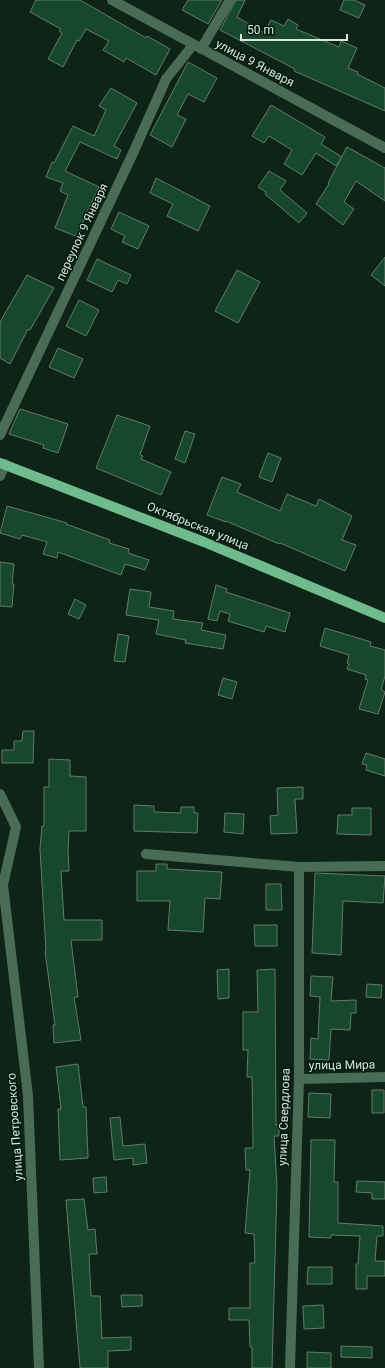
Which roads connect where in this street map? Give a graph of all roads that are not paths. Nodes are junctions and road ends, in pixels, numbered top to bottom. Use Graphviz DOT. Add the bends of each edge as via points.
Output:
graph roads {
  1 [pos="112,0"];
  2 [pos="230,0"];
  3 [pos="197,47"];
  4 [pos="385,148"];
  5 [pos="0,435"];
  6 [pos="2,463"];
  7 [pos="0,476"];
  8 [pos="385,618"];
  9 [pos="0,794"];
  10 [pos="146,854"];
  11 [pos="385,866"];
  12 [pos="299,867"];
  13 [pos="1,885"];
  14 [pos="385,1077"];
  15 [pos="299,1079"];
  16 [pos="40,1368"];
  17 [pos="290,1368"];
  1 -- 3 [label="street, улица 9 Января"];
  2 -- 3 [label="street, переулок 9 Января"];
  3 -- 4 [label="street, улица 9 Января"];
  3 -- 5 [label="street, переулок 9 Января" via="166,79"];
  6 -- 7 [label="street"];
  6 -- 8 [label="main road, Октябрьская улица" via="204,542"];
  9 -- 13 [label="street, улица Петровского" via="16,827"];
  10 -- 12 [label="street"];
  11 -- 12 [label="street"];
  12 -- 15 [label="street, улица Свердлова"];
  13 -- 16 [label="street, улица Петровского" via="28,1096"];
  14 -- 15 [label="street, улица Мира"];
  15 -- 17 [label="street, улица Свердлова"];
}
